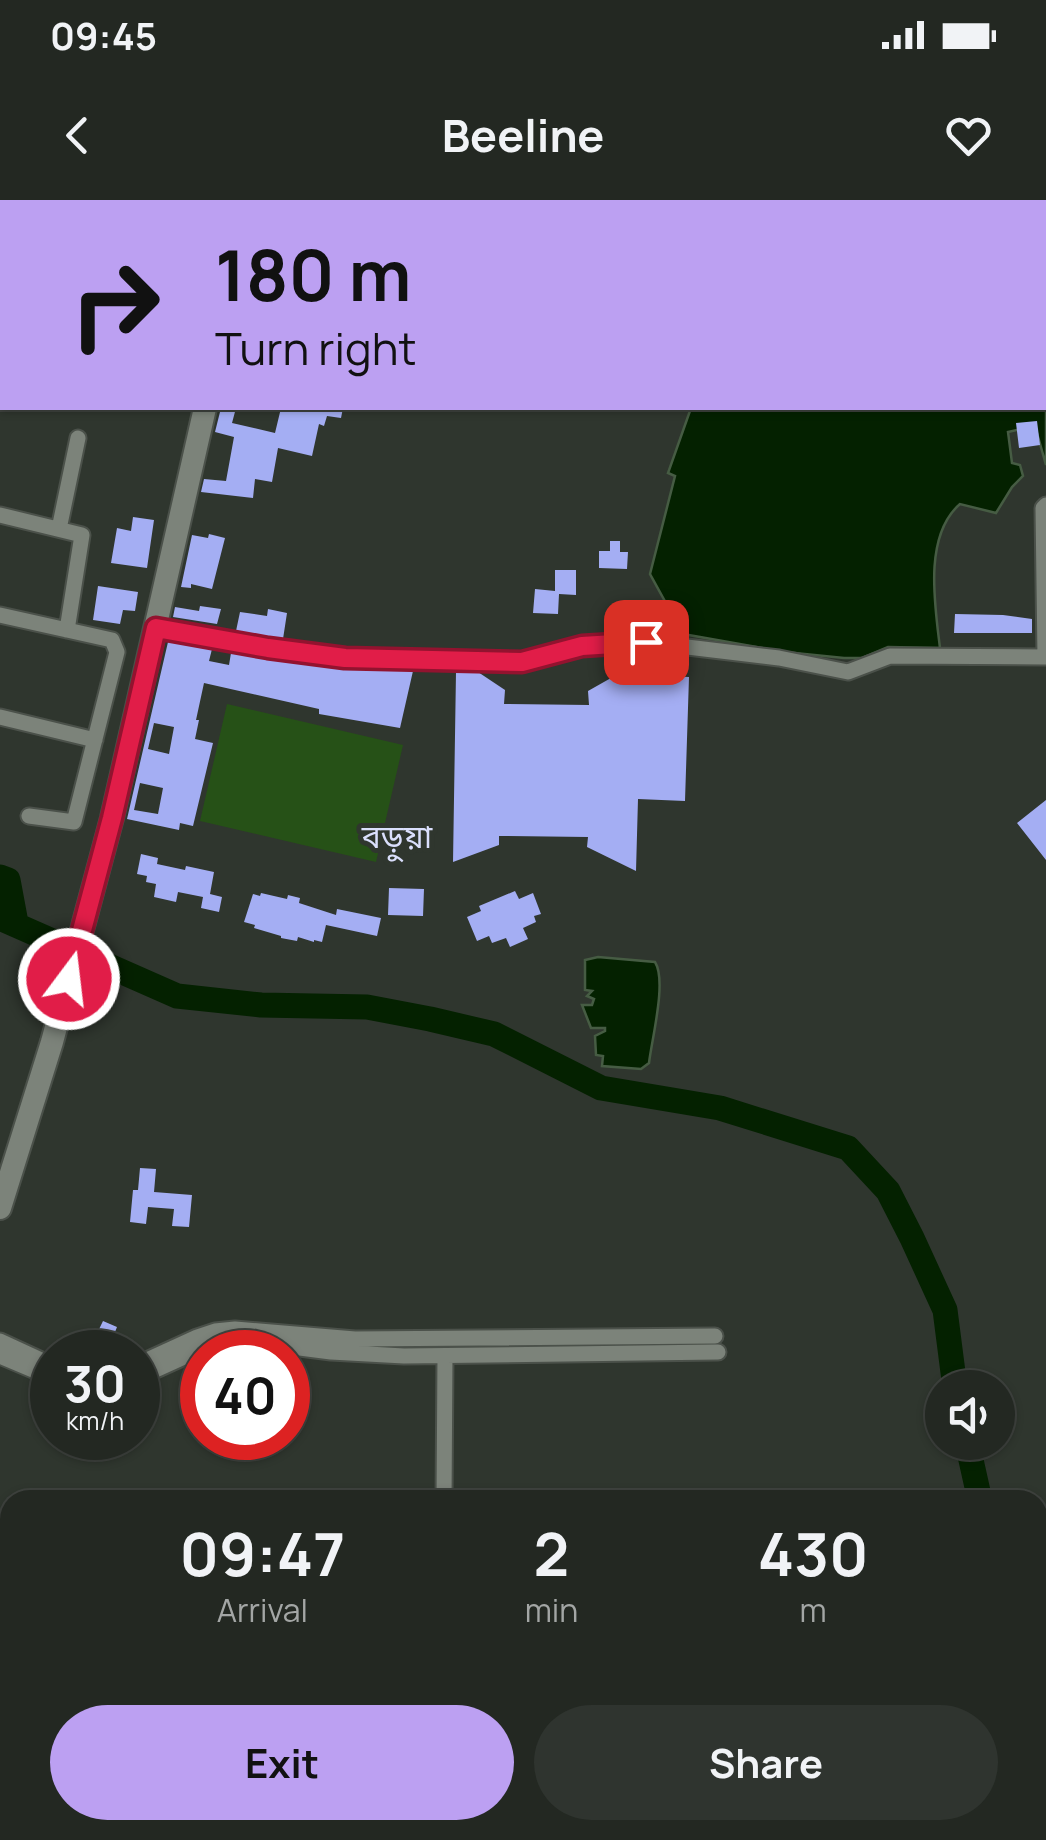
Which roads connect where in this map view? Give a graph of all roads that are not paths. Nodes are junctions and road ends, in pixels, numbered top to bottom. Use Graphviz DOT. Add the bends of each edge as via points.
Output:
graph roads {
  1 [pos="205,410"];
  2 [pos="78,438"];
  3 [pos="1046,506"];
  4 [pos="0,515"];
  5 [pos="59,529"];
  6 [pos="0,615"];
  7 [pos="156,628"];
  8 [pos="66,630"];
  9 [pos="0,717"];
  10 [pos="95,740"];
  11 [pos="29,816"];
  12 [pos="0,1208"];
  13 [pos="632,1336"];
  14 [pos="0,1340"];
  15 [pos="30,1354"];
  16 [pos="631,1354"];
  17 [pos="0,1356"];
  18 [pos="445,1356"];
  19 [pos="165,1358"];
  20 [pos="160,1359"];
  21 [pos="160,1362"];
  22 [pos="30,1369"];
  23 [pos="444,1490"];
  1 -- 7 [label="street"];
  2 -- 5 [label="street"];
  3 -- 7 [label="street" via="1045,657 890,656 848,672 646,642 582,646 522,662 345,658"];
  4 -- 5 [label="street"];
  5 -- 8 [label="street" via="82,534"];
  6 -- 8 [label="street"];
  7 -- 12 [label="street" via="52,1042"];
  8 -- 10 [label="street" via="115,645"];
  9 -- 10 [label="street"];
  10 -- 11 [label="street" via="74,822"];
  13 -- 16 [label="street"];
  13 -- 16 [label="street" via="717,1344"];
  13 -- 19 [label="street" via="355,1340 235,1329 197,1337"];
  14 -- 15 [label="street"];
  16 -- 18 [label="street"];
  17 -- 22 [label="street"];
  18 -- 19 [label="street" via="236,1340"];
  18 -- 23 [label="street"];
  19 -- 20 [label="street"];
  19 -- 21 [label="street"];
}
